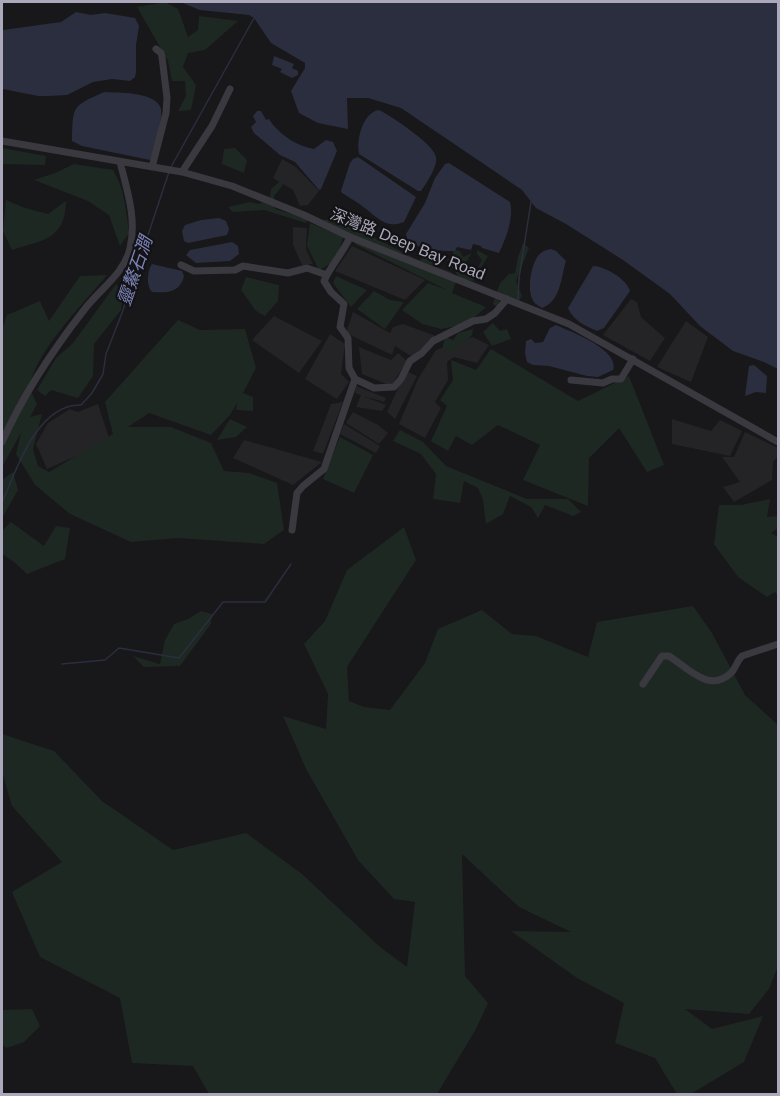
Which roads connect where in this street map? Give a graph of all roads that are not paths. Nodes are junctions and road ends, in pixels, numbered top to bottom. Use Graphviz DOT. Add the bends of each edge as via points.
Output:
graph roads {
  1 [pos="156,49"];
  2 [pos="230,89"];
  3 [pos="2,141"];
  4 [pos="120,162"];
  5 [pos="152,167"];
  6 [pos="182,172"];
  7 [pos="350,237"];
  8 [pos="181,265"];
  9 [pos="327,274"];
  10 [pos="507,299"];
  11 [pos="633,359"];
  12 [pos="355,379"];
  13 [pos="571,380"];
  14 [pos="2,442"];
  15 [pos="778,442"];
  16 [pos="292,530"];
  17 [pos="778,644"];
  18 [pos="643,684"];
  1 -- 5 [label="street" via="162,57 167,98 164,128"];
  2 -- 6 [label="street"];
  3 -- 4 [label="street, 深灣路 Deep Bay Road"];
  4 -- 5 [label="street, 深灣路 Deep Bay Road"];
  4 -- 14 [label="street" via="133,224 127,259 55,350 14,413"];
  5 -- 6 [label="street, 深灣路 Deep Bay Road"];
  6 -- 7 [label="street, 深灣路 Deep Bay Road" via="232,186"];
  7 -- 9 [label="street"];
  7 -- 10 [label="street, 深灣路 Deep Bay Road"];
  8 -- 9 [label="street" via="194,271 235,270 243,266 288,273 307,268"];
  9 -- 12 [label="street" via="324,282 344,304 340,327 348,339 349,368"];
  10 -- 11 [label="street, 深灣路 Deep Bay Road" via="569,324"];
  10 -- 12 [label="street" via="486,320 473,321 433,341 410,361 394,387 374,388"];
  11 -- 13 [label="street" via="621,379 603,383"];
  11 -- 15 [label="street, 深灣路 Deep Bay Road"];
  12 -- 16 [label="street" via="324,469 297,493"];
  17 -- 18 [label="street" via="742,656 720,681 708,682 669,656 662,656"];
}
